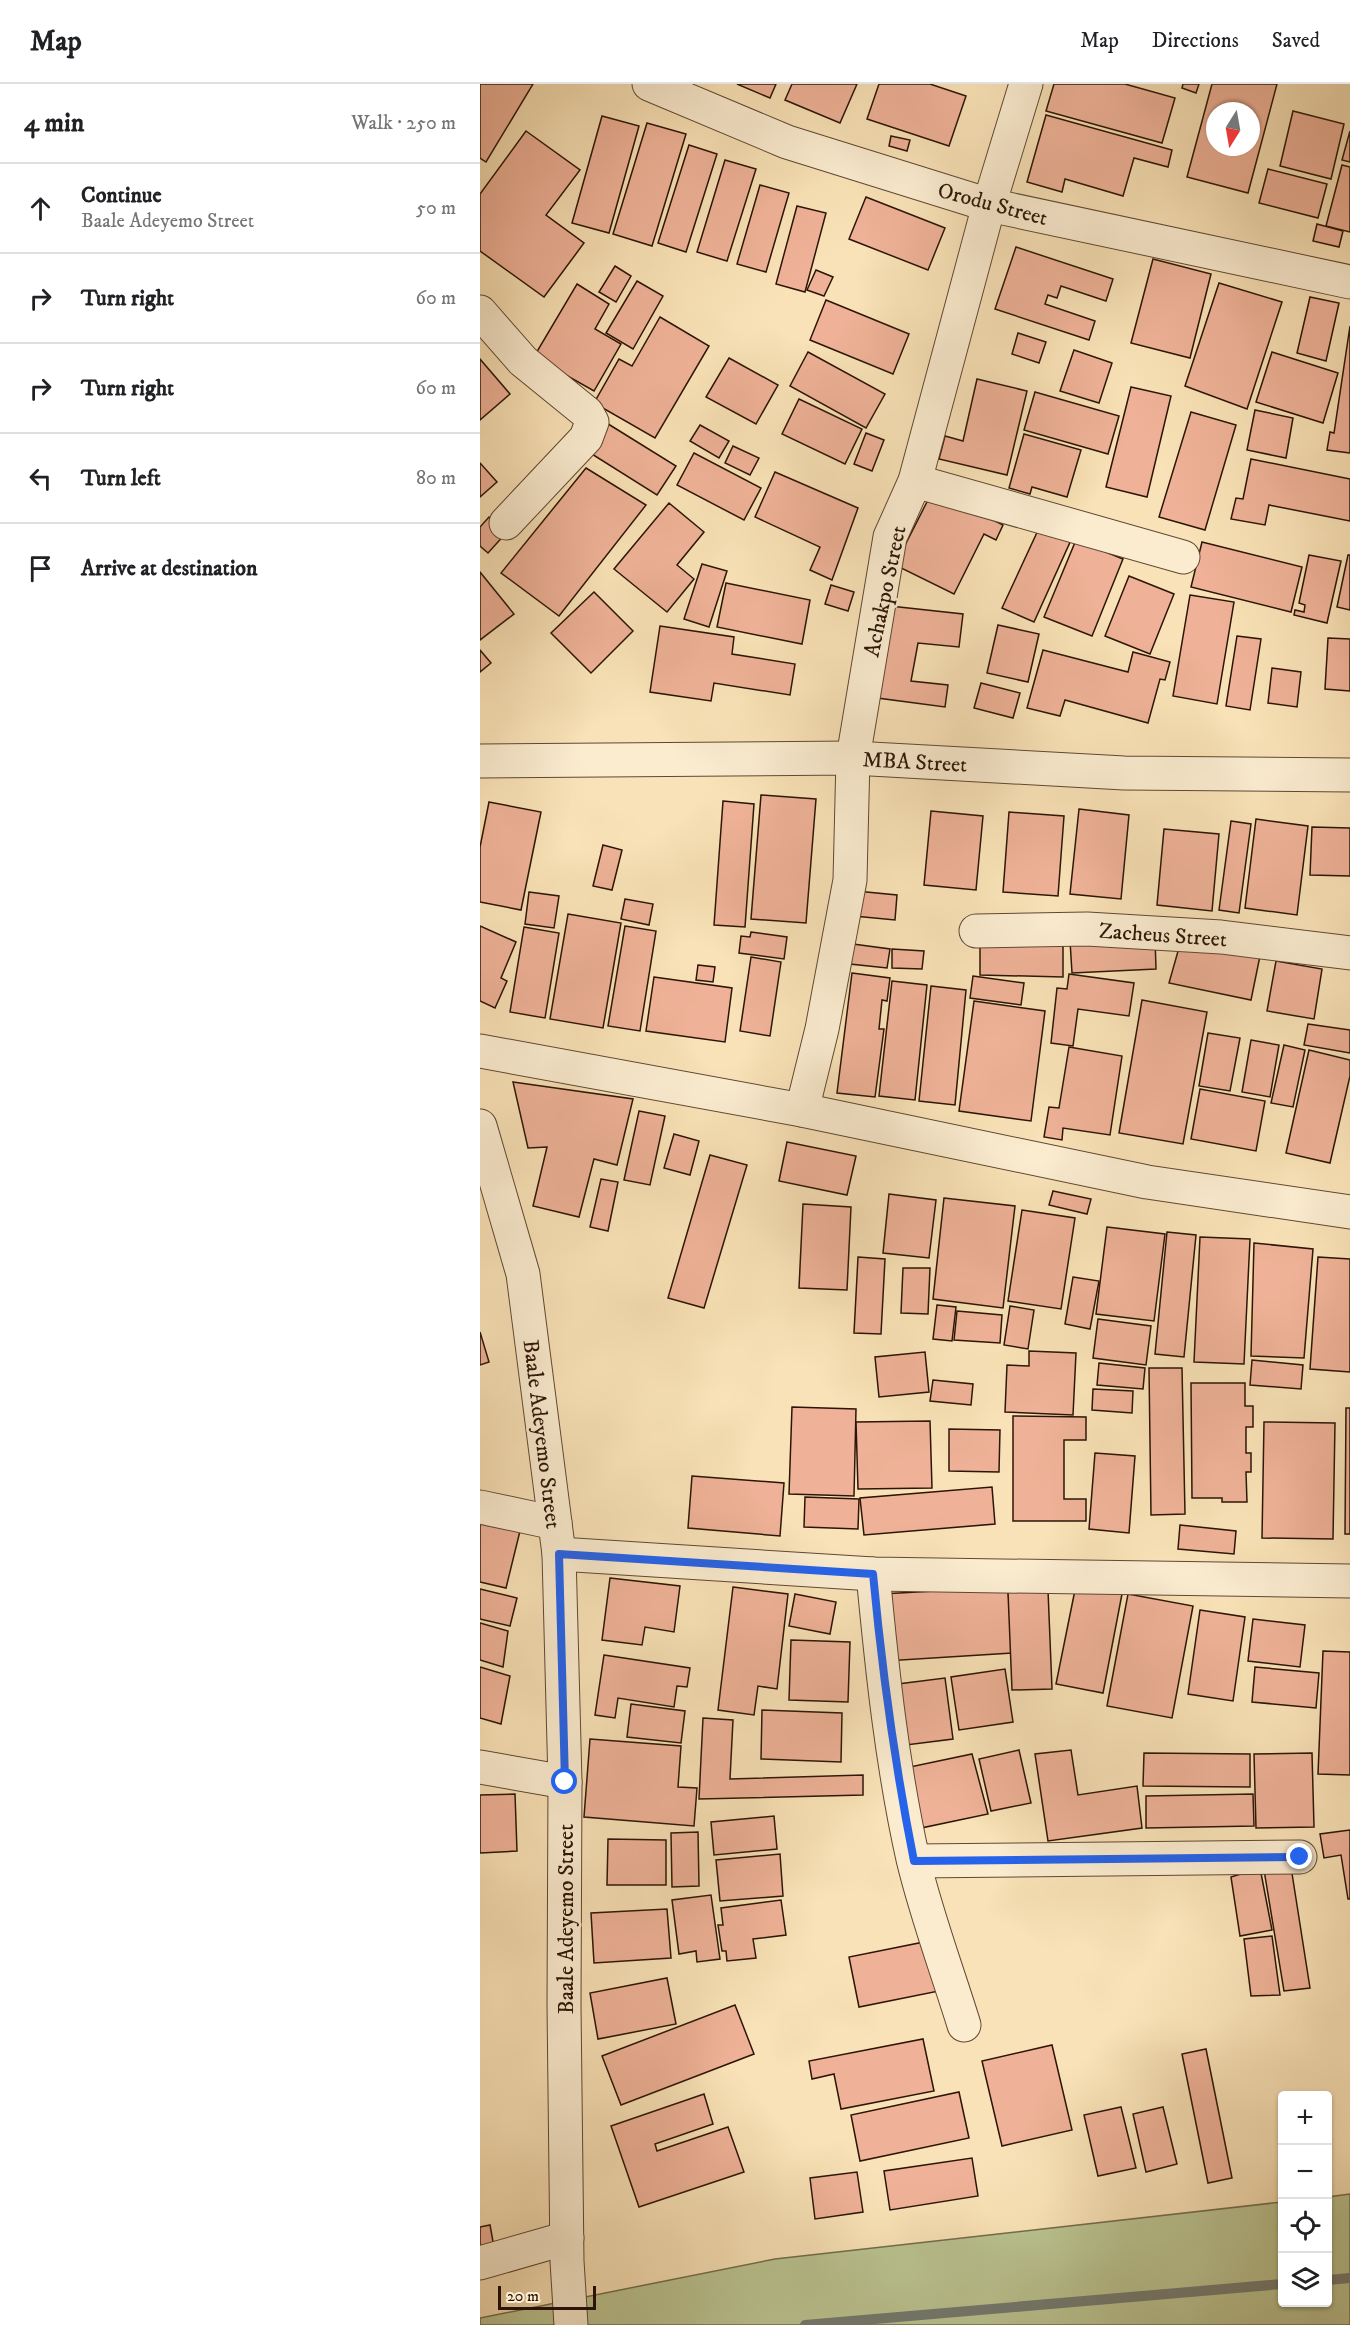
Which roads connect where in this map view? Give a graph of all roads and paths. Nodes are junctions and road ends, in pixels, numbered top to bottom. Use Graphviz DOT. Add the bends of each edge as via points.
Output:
graph roads {
  1 [pos="649,84"];
  2 [pos="1026,84"];
  3 [pos="989,206"];
  4 [pos="1350,282"];
  5 [pos="480,312"];
  6 [pos="915,481"];
  7 [pos="506,523"];
  8 [pos="1183,557"];
  9 [pos="853,758"];
  10 [pos="480,761"];
  11 [pos="1350,775"];
  12 [pos="976,931"];
  13 [pos="1350,953"];
  14 [pos="480,1051"];
  15 [pos="801,1110"];
  16 [pos="480,1126"];
  17 [pos="1350,1212"];
  18 [pos="480,1507"];
  19 [pos="557,1539"];
  20 [pos="873,1574"];
  21 [pos="1350,1581"];
  22 [pos="480,1767"];
  23 [pos="565,1782"];
  24 [pos="1300,1857"];
  25 [pos="914,1861"];
  26 [pos="964,2025"];
  27 [pos="567,2249"];
  28 [pos="480,2263"];
  29 [pos="571,2325"];
  1 -- 3 [label="street, Orodu Street" via="787,142"];
  2 -- 3 [label="street, Achakpo Street"];
  3 -- 4 [label="street, Orodu Street"];
  3 -- 6 [label="street, Achakpo Street"];
  5 -- 7 [label="street" via="523,361 587,412 592,422 586,438"];
  6 -- 8 [label="street"];
  6 -- 9 [label="street, Achakpo Street" via="890,537"];
  9 -- 10 [label="street, MBA Street"];
  9 -- 11 [label="street, MBA Street" via="1124,773"];
  9 -- 15 [label="street, Achakpo Street" via="850,880 822,1029"];
  12 -- 13 [label="street, Zacheus Street" via="1098,929 1221,937"];
  14 -- 15 [label="street"];
  15 -- 17 [label="street" via="1148,1182"];
  16 -- 19 [label="street, Baale Adeyemo Street" via="523,1274"];
  18 -- 19 [label="street"];
  19 -- 20 [label="street"];
  19 -- 23 [label="street, Baale Adeyemo Street"];
  20 -- 21 [label="street"];
  20 -- 25 [label="street" via="881,1664"];
  22 -- 23 [label="street"];
  23 -- 27 [label="street, Baale Adeyemo Street"];
  24 -- 25 [label="street"];
  25 -- 26 [label="street"];
  27 -- 28 [label="street"];
  27 -- 29 [label="street, Baale Adeyemo Street"];
}
